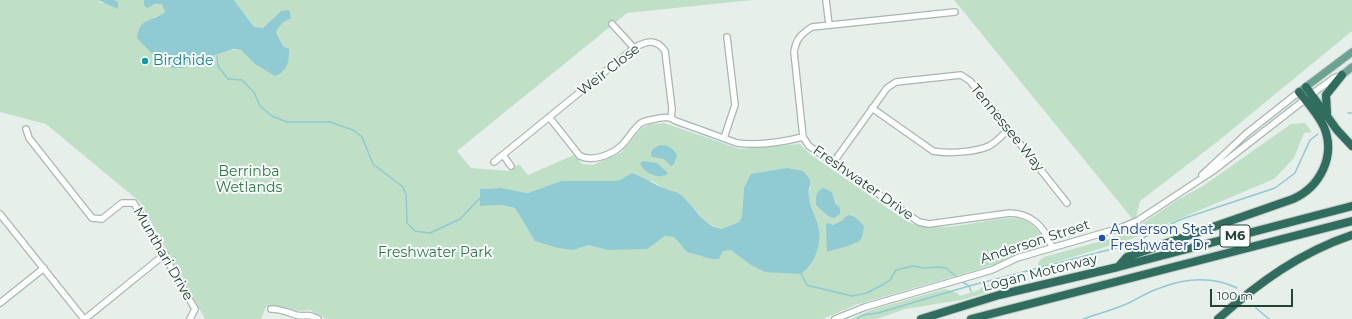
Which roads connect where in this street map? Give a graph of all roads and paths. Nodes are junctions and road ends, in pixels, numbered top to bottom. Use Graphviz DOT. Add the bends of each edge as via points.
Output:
graph roads {
  1 [pos="826,0"];
  2 [pos="956,12"];
  3 [pos="612,24"];
  4 [pos="829,25"];
  5 [pos="727,37"];
  6 [pos="634,48"];
  7 [pos="1352,52"];
  8 [pos="1352,68"];
  9 [pos="1342,75"];
  10 [pos="1302,89"];
  11 [pos="1308,97"];
  12 [pos="872,108"];
  13 [pos="1327,116"];
  14 [pos="549,117"];
  15 [pos="671,118"];
  16 [pos="26,129"];
  17 [pos="1008,129"];
  18 [pos="803,137"];
  19 [pos="724,138"];
  20 [pos="1352,146"];
  21 [pos="503,155"];
  22 [pos="494,162"];
  23 [pos="833,163"];
  24 [pos="511,166"];
  25 [pos="1197,181"];
  26 [pos="1067,203"];
  27 [pos="1352,206"];
  28 [pos="1,217"];
  29 [pos="1352,221"];
  30 [pos="1352,235"];
  31 [pos="1052,247"];
  32 [pos="165,254"];
  33 [pos="1118,267"];
  34 [pos="44,268"];
  35 [pos="0,303"];
  36 [pos="271,309"];
  37 [pos="298,317"];
  38 [pos="85,319"];
  39 [pos="190,319"];
  40 [pos="318,319"];
  41 [pos="835,319"];
  42 [pos="921,319"];
  43 [pos="971,319"];
  44 [pos="1218,319"];
  1 -- 4 [label="street"];
  2 -- 4 [label="street, Freshwater Drive"];
  3 -- 6 [label="street"];
  4 -- 18 [label="street, Freshwater Drive" via="812,27 796,42 794,52"];
  5 -- 19 [label="street" via="735,105"];
  6 -- 14 [label="street, Weir Close"];
  6 -- 15 [label="street, Weir Close" via="643,43 653,42 660,44 665,51"];
  7 -- 10 [label="main road, Anderson Street"];
  8 -- 9 [label="main road, Anderson Street"];
  9 -- 11 [label="street, Anderson Street"];
  9 -- 13 [label="highway" via="1326,95"];
  10 -- 11 [label="highway"];
  10 -- 25 [label="street, Anderson Street" via="1247,133"];
  11 -- 13 [label="highway"];
  11 -- 25 [label="street, Anderson Street"];
  11 -- 33 [label="highway" via="1322,124 1327,144 1326,164 1320,178 1312,187 1293,200 1127,257"];
  12 -- 17 [label="street" via="932,151 944,154 984,148"];
  12 -- 17 [label="street, Tennessee Way" via="887,88 896,82 961,75 970,81"];
  12 -- 23 [label="street, Tennessee Way"];
  13 -- 20 [label="highway"];
  14 -- 15 [label="street" via="580,156 587,159 593,159 621,146 639,124"];
  14 -- 21 [label="street, Weir Close"];
  15 -- 19 [label="street"];
  16 -- 32 [label="street, Munthari Drive" via="29,138 92,218 102,219 122,203 134,203"];
  17 -- 26 [label="street, Tennessee Way"];
  18 -- 19 [label="street" via="746,144"];
  18 -- 23 [label="street, Freshwater Drive" via="809,146"];
  21 -- 22 [label="street, Weir Close"];
  21 -- 24 [label="street"];
  23 -- 31 [label="street, Freshwater Drive" via="919,222 929,224 1010,212 1021,213 1042,226"];
  25 -- 31 [label="street, Anderson Street" via="1128,225"];
  27 -- 33 [label="highway, Logan Motorway / M6"];
  28 -- 34 [label="street"];
  29 -- 43 [label="highway, Logan Motorway / M6"];
  30 -- 44 [label="highway" via="1324,246 1287,266 1249,292"];
  31 -- 41 [label="street, Anderson Street" via="973,276 865,307"];
  32 -- 38 [label="street"];
  32 -- 39 [label="street, Munthari Drive" via="195,309"];
  33 -- 42 [label="highway, Logan Motorway / M6" via="998,295"];
  34 -- 35 [label="street"];
  34 -- 38 [label="street"];
  36 -- 37 [label="street" via="288,311"];
  37 -- 40 [label="street" via="309,314"];
}
